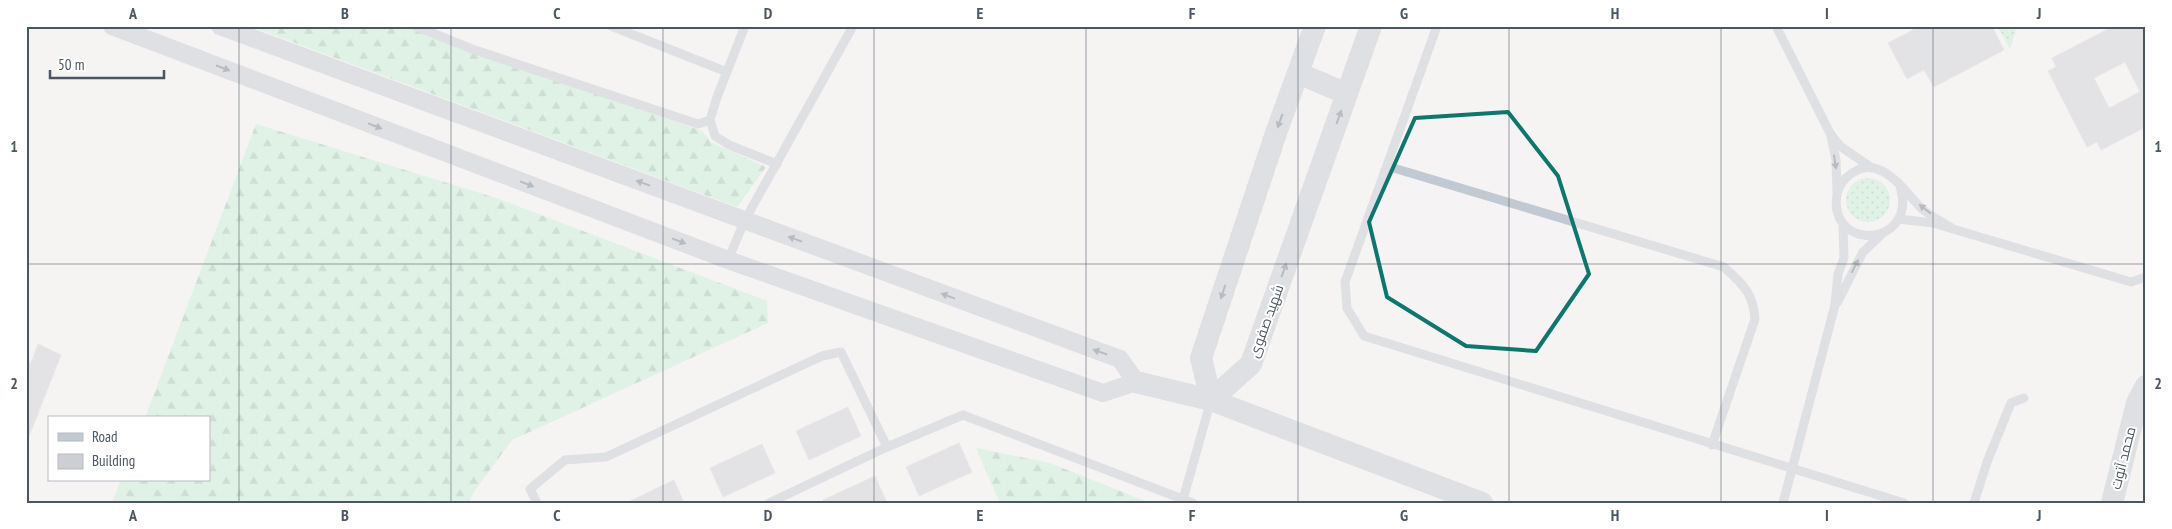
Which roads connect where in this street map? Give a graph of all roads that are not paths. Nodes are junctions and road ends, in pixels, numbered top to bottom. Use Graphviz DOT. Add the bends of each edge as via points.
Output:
graph roads {
  1 [pos="112,26"];
  2 [pos="220,26"];
  3 [pos="415,26"];
  4 [pos="611,26"];
  5 [pos="745,26"];
  6 [pos="853,26"];
  7 [pos="1315,26"];
  8 [pos="1371,26"];
  9 [pos="1437,26"];
  10 [pos="1776,26"];
  11 [pos="727,72"];
  12 [pos="1298,73"];
  13 [pos="1347,94"];
  14 [pos="710,120"];
  15 [pos="1830,133"];
  16 [pos="777,164"];
  17 [pos="1387,166"];
  18 [pos="1872,168"];
  19 [pos="1900,186"];
  20 [pos="1837,192"];
  21 [pos="1899,219"];
  22 [pos="744,220"];
  23 [pos="1843,223"];
  24 [pos="1953,229"];
  25 [pos="1883,233"];
  26 [pos="728,260"];
  27 [pos="2146,277"];
  28 [pos="1835,305"];
  29 [pos="1136,382"];
  30 [pos="2146,386"];
  31 [pos="2024,398"];
  32 [pos="1211,400"];
  33 [pos="1712,445"];
  34 [pos="887,447"];
  35 [pos="1794,470"];
  36 [pos="1182,501"];
  37 [pos="537,503"];
  38 [pos="769,503"];
  39 [pos="1193,503"];
  40 [pos="1482,503"];
  41 [pos="1783,503"];
  42 [pos="1904,503"];
  43 [pos="1974,503"];
  44 [pos="2112,503"];
  1 -- 26 [label="street, one-way"];
  22 -- 2 [label="street, one-way"];
  3 -- 14 [label="lane" via="472,49 698,124"];
  4 -- 11 [label="lane"];
  5 -- 11 [label="lane"];
  6 -- 16 [label="lane"];
  7 -- 12 [label="street"];
  8 -- 13 [label="street, شهید صفوی"];
  9 -- 17 [label="lane"];
  10 -- 15 [label="lane"];
  11 -- 14 [label="lane"];
  12 -- 13 [label="street"];
  12 -- 32 [label="street, one-way" via="1202,358"];
  32 -- 13 [label="street, شهید صفوی, one-way" via="1251,364"];
  14 -- 16 [label="lane" via="715,136"];
  15 -- 18 [label="lane" via="1840,146"];
  15 -- 20 [label="lane, one-way" via="1836,160"];
  16 -- 22 [label="lane"];
  17 -- 33 [label="lane" via="1345,282 1347,308 1364,336"];
  17 -- 33 [label="lane" via="1724,267 1747,289 1754,302 1755,319"];
  18 -- 19 [label="lane" via="1888,174"];
  18 -- 20 [label="lane" via="1850,174"];
  19 -- 21 [label="lane" via="1904,197"];
  24 -- 19 [label="lane, one-way" via="1923,209"];
  20 -- 23 [label="lane" via="1836,203"];
  21 -- 24 [label="lane"];
  21 -- 25 [label="lane"];
  22 -- 26 [label="lane"];
  29 -- 22 [label="street, one-way" via="1120,359"];
  23 -- 25 [label="lane" via="1861,235"];
  23 -- 28 [label="lane" via="1844,258 1838,274"];
  24 -- 27 [label="lane" via="2098,274 2131,282"];
  28 -- 25 [label="lane, one-way" via="1863,252"];
  26 -- 29 [label="street" via="1103,393"];
  28 -- 35 [label="lane"];
  29 -- 32 [label="street"];
  30 -- 44 [label="street, محمد آتوت" via="2137,403"];
  31 -- 43 [label="lane" via="2011,403"];
  32 -- 36 [label="lane"];
  32 -- 40 [label="street"];
  33 -- 35 [label="lane"];
  34 -- 36 [label="lane" via="963,415"];
  34 -- 37 [label="lane" via="841,352 822,356 606,457 565,460 530,489"];
  34 -- 38 [label="lane"];
  35 -- 41 [label="lane"];
  35 -- 42 [label="lane"];
  36 -- 39 [label="lane"];
}
